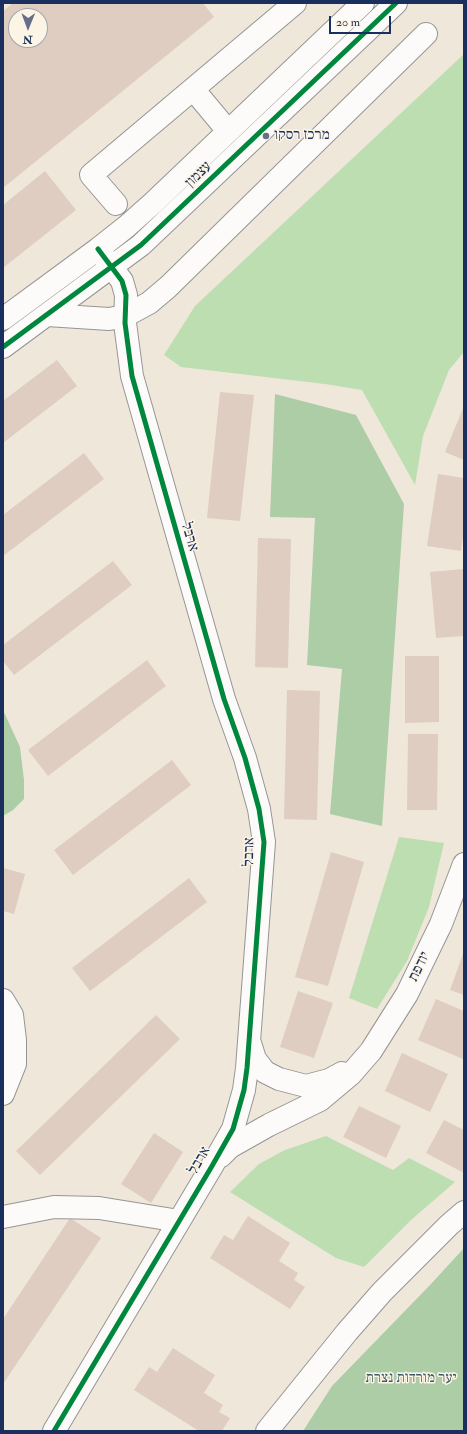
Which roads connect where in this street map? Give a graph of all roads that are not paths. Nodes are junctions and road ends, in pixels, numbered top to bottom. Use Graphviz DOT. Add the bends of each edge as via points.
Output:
graph roads {
  1 [pos="295,3"];
  2 [pos="363,3"];
  3 [pos="396,3"];
  4 [pos="426,34"];
  5 [pos="193,89"];
  6 [pos="228,131"];
  7 [pos="116,204"];
  8 [pos="98,249"];
  9 [pos="112,267"];
  10 [pos="67,271"];
  11 [pos="72,297"];
  12 [pos="48,315"];
  13 [pos="125,316"];
  14 [pos="94,318"];
  15 [pos="3,319"];
  16 [pos="3,347"];
  17 [pos="464,864"];
  18 [pos="3,1000"];
  19 [pos="249,1042"];
  20 [pos="361,1063"];
  21 [pos="3,1094"];
  22 [pos="212,1166"];
  23 [pos="464,1212"];
  24 [pos="3,1217"];
  25 [pos="180,1221"];
  26 [pos="54,1431"];
  27 [pos="267,1431"];
  1 -- 5 [label="street"];
  2 -- 6 [label="street, עצמון"];
  3 -- 9 [label="street, עצמון" via="169,220"];
  4 -- 13 [label="street" via="168,287 149,303"];
  5 -- 6 [label="street"];
  5 -- 7 [label="street" via="91,175"];
  6 -- 8 [label="street, עצמון" via="153,203"];
  8 -- 9 [label="street, ארבל"];
  8 -- 10 [label="street, עצמון"];
  9 -- 11 [label="street, עצמון"];
  9 -- 13 [label="street, ארבל" via="122,281 126,295"];
  10 -- 11 [label="street"];
  10 -- 15 [label="street, עצמון"];
  11 -- 12 [label="street, עצמון"];
  11 -- 14 [label="street" via="83,311"];
  12 -- 14 [label="street"];
  12 -- 16 [label="street, עצמון"];
  13 -- 14 [label="street"];
  13 -- 19 [label="street, ארבל" via="132,376 198,612 259,809 264,842"];
  17 -- 20 [label="street, יודפת" via="441,924 407,994"];
  18 -- 21 [label="street" via="12,1015 15,1040 14,1064"];
  19 -- 20 [label="street, יודפת" via="255,1059 265,1072 279,1079 306,1086 329,1080"];
  19 -- 22 [label="street, ארבל" via="244,1090 233,1129"];
  20 -- 22 [label="street, יודפת" via="320,1100 230,1147"];
  22 -- 25 [label="street, ארבל"];
  23 -- 27 [label="street" via="382,1292"];
  24 -- 25 [label="street" via="54,1207 91,1208"];
  25 -- 26 [label="street, ארבל"];
}
